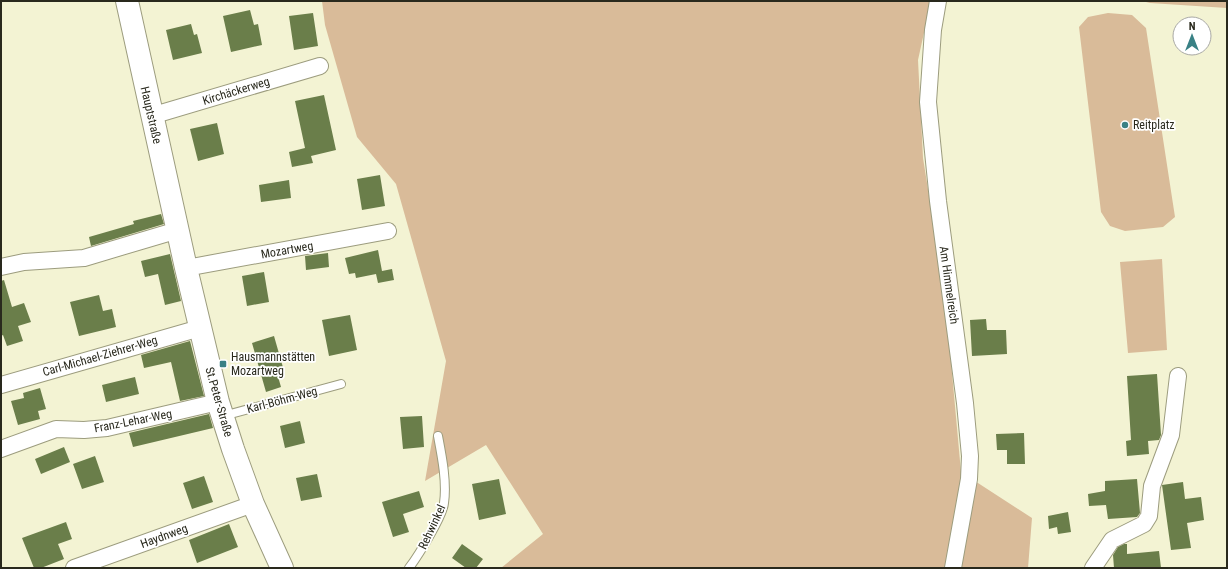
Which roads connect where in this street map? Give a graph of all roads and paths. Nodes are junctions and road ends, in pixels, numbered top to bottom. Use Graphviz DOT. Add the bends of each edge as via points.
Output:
graph roads {
  1 [pos="127,1"];
  2 [pos="938,1"];
  3 [pos="320,66"];
  4 [pos="151,116"];
  5 [pos="178,230"];
  6 [pos="388,231"];
  7 [pos="1,267"];
  8 [pos="186,268"];
  9 [pos="200,328"];
  10 [pos="1178,376"];
  11 [pos="341,384"];
  12 [pos="1,385"];
  13 [pos="221,409"];
  14 [pos="438,436"];
  15 [pos="1,449"];
  16 [pos="253,504"];
  17 [pos="74,568"];
  18 [pos="282,568"];
  19 [pos="409,568"];
  20 [pos="953,568"];
  21 [pos="1093,568"];
  1 -- 4 [label="main road, Hauptstraße"];
  2 -- 20 [label="street, Am Himmelreich" via="932,30 928,102 970,456 969,479"];
  3 -- 4 [label="street, Kirchäckerweg"];
  4 -- 5 [label="main road, Hauptstraße"];
  5 -- 7 [label="street" via="84,258 24,262"];
  5 -- 8 [label="main road, St.Peter-Straße"];
  6 -- 8 [label="street, Mozartweg"];
  8 -- 9 [label="main road, St.Peter-Straße"];
  9 -- 12 [label="street, Carl-Michael-Ziehrer-Weg"];
  9 -- 13 [label="main road, St.Peter-Straße"];
  10 -- 21 [label="street" via="1171,435 1152,486 1149,516 1144,524 1112,540"];
  11 -- 13 [label="lane, Karl-Böhm-Weg"];
  13 -- 15 [label="street, Franz-Lehar-Weg" via="107,428 56,429"];
  13 -- 16 [label="main road, St.Peter-Straße"];
  14 -- 19 [label="lane, Rehwinkel" via="443,466 444,504 420,553"];
  16 -- 17 [label="street, Haydnweg"];
  16 -- 18 [label="main road, St.Peter-Straße"];
}
